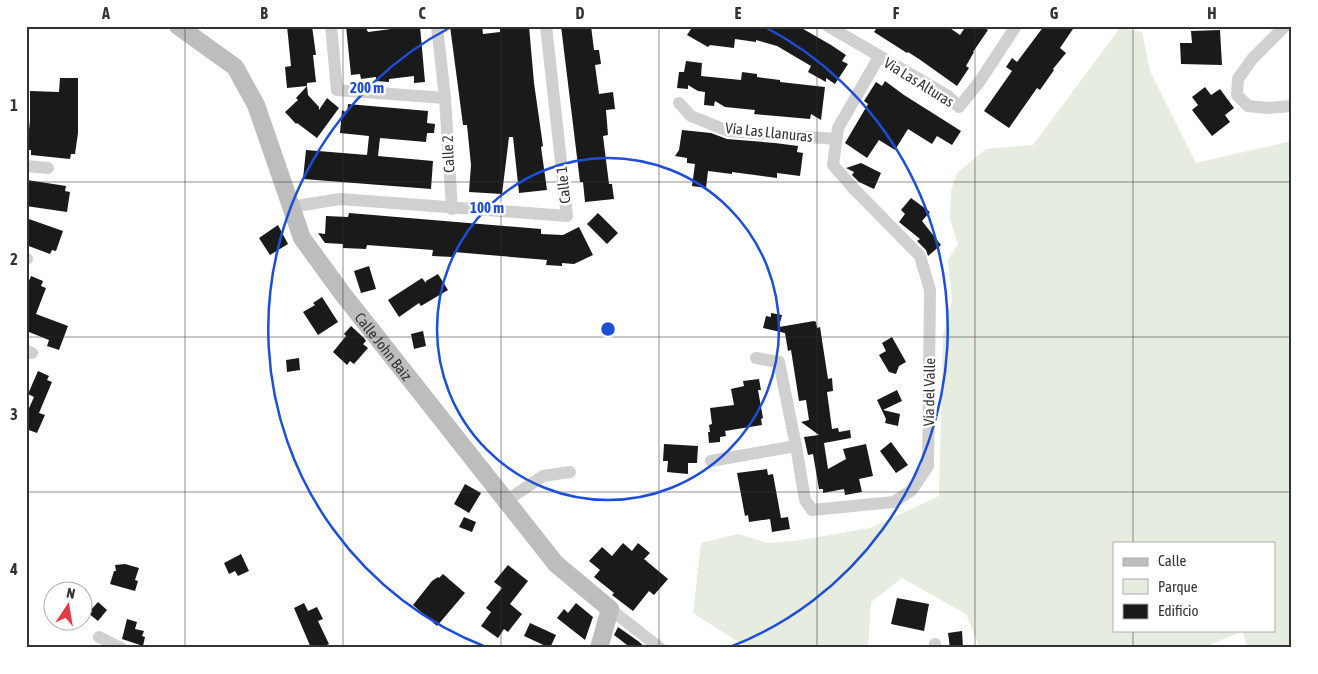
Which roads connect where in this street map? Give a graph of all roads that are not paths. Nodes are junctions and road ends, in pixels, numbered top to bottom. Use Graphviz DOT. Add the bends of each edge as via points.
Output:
graph roads {
  1 [pos="178,26"];
  2 [pos="331,26"];
  3 [pos="437,26"];
  4 [pos="546,26"];
  5 [pos="828,26"];
  6 [pos="1016,26"];
  7 [pos="1285,26"];
  8 [pos="879,57"];
  9 [pos="445,98"];
  10 [pos="679,103"];
  11 [pos="1292,106"];
  12 [pos="836,139"];
  13 [pos="26,166"];
  14 [pos="48,168"];
  15 [pos="290,207"];
  16 [pos="452,209"];
  17 [pos="756,358"];
  18 [pos="796,446"];
  19 [pos="711,461"];
  20 [pos="570,472"];
  21 [pos="506,501"];
  22 [pos="610,609"];
  23 [pos="99,637"];
  24 [pos="122,648"];
  25 [pos="598,648"];
  26 [pos="660,648"];
  1 -- 15 [label="street, Calle John Baiz" via="235,66 256,105"];
  2 -- 9 [label="street" via="337,90"];
  3 -- 9 [label="street, Calle 2"];
  4 -- 16 [label="street, Calle 1" via="567,216"];
  5 -- 8 [label="street, Via Las Alturas"];
  6 -- 8 [label="street, Via Las Alturas" via="959,107 948,96"];
  7 -- 11 [label="street" via="1252,59 1238,79 1237,95 1248,106"];
  8 -- 12 [label="street, Vía del Valle" via="838,128"];
  9 -- 16 [label="street, Calle 2"];
  10 -- 12 [label="street, Vía Las Llanuras" via="691,116 728,131"];
  12 -- 18 [label="street, Vía del Valle" via="833,165 920,256 930,290 928,466 912,490 894,502 812,510 805,500"];
  13 -- 14 [label="street"];
  15 -- 16 [label="street, Calle 1" via="340,199"];
  15 -- 21 [label="street, Calle John Baiz" via="302,238 342,293"];
  17 -- 18 [label="street, Vía del Valle" via="778,362"];
  18 -- 19 [label="street"];
  20 -- 21 [label="street" via="543,476"];
  21 -- 22 [label="street, Calle John Baiz" via="556,564"];
  22 -- 25 [label="street"];
  22 -- 26 [label="street"];
  23 -- 24 [label="street"];
}
